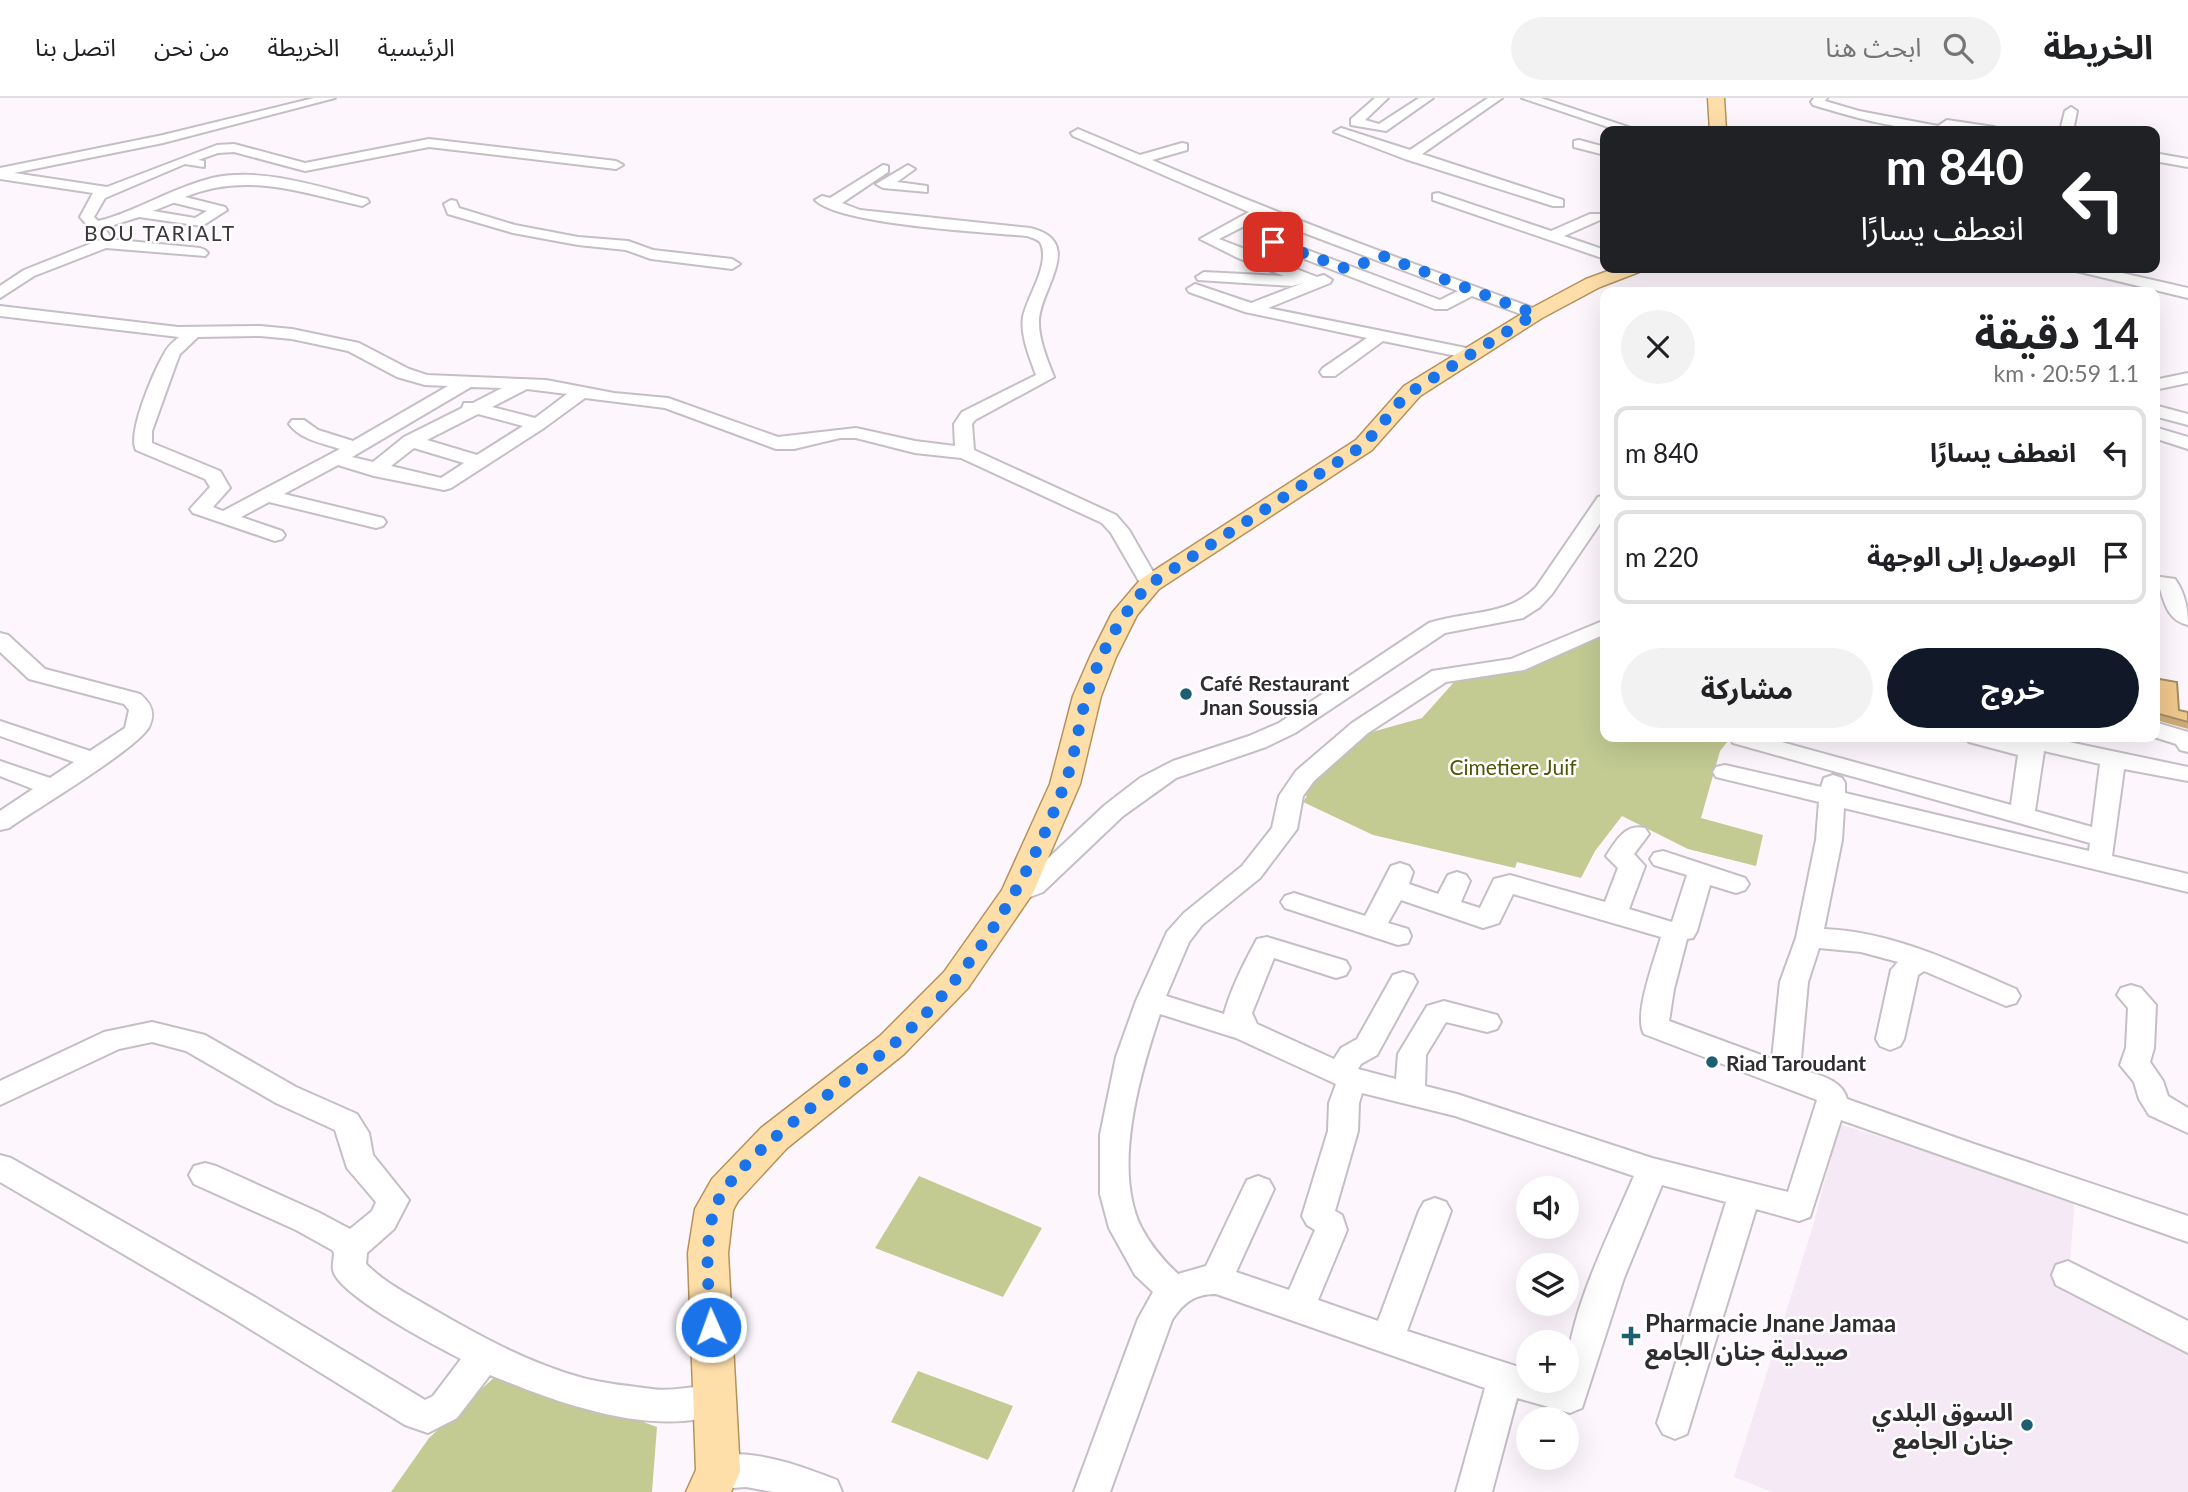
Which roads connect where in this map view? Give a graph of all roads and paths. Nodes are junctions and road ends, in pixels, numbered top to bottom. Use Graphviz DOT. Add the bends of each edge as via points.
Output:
graph roads {
  1 [pos="329,98"];
  2 [pos="1382,98"];
  3 [pos="1427,98"];
  4 [pos="1496,98"];
  5 [pos="1528,98"];
  6 [pos="1716,98"];
  7 [pos="1821,98"];
  8 [pos="2071,111"];
  9 [pos="1617,126"];
  10 [pos="1718,126"];
  11 [pos="1923,126"];
  12 [pos="2067,126"];
  13 [pos="1341,132"];
  14 [pos="1078,133"];
  15 [pos="1579,144"];
  16 [pos="1182,147"];
  17 [pos="1600,149"];
  18 [pos="0,156"];
  19 [pos="1410,156"];
  20 [pos="2160,158"];
  21 [pos="1139,159"];
  22 [pos="184,160"];
  23 [pos="1124,163"];
  24 [pos="2188,163"];
  25 [pos="616,165"];
  26 [pos="883,169"];
  27 [pos="908,169"];
  28 [pos="2,172"];
  29 [pos="137,178"];
  30 [pos="244,180"];
  31 [pos="836,187"];
  32 [pos="197,189"];
  33 [pos="922,189"];
  34 [pos="874,193"];
  35 [pos="99,195"];
  36 [pos="1438,198"];
  37 [pos="175,199"];
  38 [pos="362,202"];
  39 [pos="451,204"];
  40 [pos="904,205"];
  41 [pos="1261,212"];
  42 [pos="139,213"];
  43 [pos="1595,217"];
  44 [pos="1515,224"];
  45 [pos="94,226"];
  46 [pos="1304,227"];
  47 [pos="1552,236"];
  48 [pos="1273,242"];
  49 [pos="104,243"];
  50 [pos="200,253"];
  51 [pos="1600,253"];
  52 [pos="1243,255"];
  53 [pos="1383,256"];
  54 [pos="732,264"];
  55 [pos="1347,269"];
  56 [pos="1619,273"];
  57 [pos="2104,273"];
  58 [pos="1317,283"];
  59 [pos="1473,289"];
  60 [pos="0,293"];
  61 [pos="2188,293"];
  62 [pos="1251,309"];
  63 [pos="0,311"];
  64 [pos="1535,314"];
  65 [pos="193,332"];
  66 [pos="1381,335"];
  67 [pos="1471,354"];
  68 [pos="1329,372"];
  69 [pos="2188,378"];
  70 [pos="469,381"];
  71 [pos="524,384"];
  72 [pos="2160,384"];
  73 [pos="582,391"];
  74 [pos="443,398"];
  75 [pos="2187,407"];
  76 [pos="2160,408"];
  77 [pos="477,410"];
  78 [pos="503,416"];
  79 [pos="299,424"];
  80 [pos="538,424"];
  81 [pos="470,431"];
  82 [pos="2160,434"];
  83 [pos="411,441"];
  84 [pos="2188,443"];
  85 [pos="356,447"];
  86 [pos="965,453"];
  87 [pos="336,459"];
  88 [pos="478,461"];
  89 [pos="374,470"];
  90 [pos="269,496"];
  91 [pos="1600,508"];
  92 [pos="226,517"];
  93 [pos="376,522"];
  94 [pos="275,535"];
  95 [pos="2160,582"];
  96 [pos="1150,584"];
  97 [pos="2188,619"];
  98 [pos="1600,628"];
  99 [pos="0,641"];
  100 [pos="0,728"];
  101 [pos="2160,731"];
  102 [pos="1755,742"];
  103 [pos="2032,743"];
  104 [pos="2188,745"];
  105 [pos="2113,760"];
  106 [pos="95,761"];
  107 [pos="1835,764"];
  108 [pos="0,768"];
  109 [pos="1725,772"];
  110 [pos="2188,774"];
  111 [pos="52,788"];
  112 [pos="1832,797"];
  113 [pos="2022,813"];
  114 [pos="0,822"];
  115 [pos="1636,834"];
  116 [pos="2102,849"];
  117 [pos="1663,859"];
  118 [pos="1701,873"];
  119 [pos="1457,881"];
  120 [pos="2188,883"];
  121 [pos="1737,884"];
  122 [pos="1017,893"];
  123 [pos="1294,901"];
  124 [pos="1446,906"];
  125 [pos="1614,914"];
  126 [pos="1372,927"];
  127 [pos="1676,932"];
  128 [pos="1398,936"];
  129 [pos="1809,937"];
  130 [pos="1924,959"];
  131 [pos="1336,968"];
  132 [pos="1403,982"];
  133 [pos="2131,995"];
  134 [pos="2006,996"];
  135 [pos="1150,1001"];
  136 [pos="1487,1022"];
  137 [pos="1246,1031"];
  138 [pos="1890,1039"];
  139 [pos="1785,1075"];
  140 [pos="1346,1077"];
  141 [pos="0,1094"];
  142 [pos="1410,1094"];
  143 [pos="1832,1105"];
  144 [pos="2188,1121"];
  145 [pos="0,1167"];
  146 [pos="1652,1170"];
  147 [pos="205,1175"];
  148 [pos="1258,1189"];
  149 [pos="1745,1192"];
  150 [pos="1435,1211"];
  151 [pos="2188,1230"];
  152 [pos="350,1248"];
  153 [pos="2068,1275"];
  154 [pos="1216,1280"];
  155 [pos="1174,1291"];
  156 [pos="1299,1305"];
  157 [pos="1388,1338"];
  158 [pos="2188,1338"];
  159 [pos="485,1355"];
  160 [pos="1504,1380"];
  161 [pos="714,1401"];
  162 [pos="1675,1423"];
  163 [pos="713,1482"];
  164 [pos="824,1492"];
  165 [pos="1092,1492"];
  166 [pos="1474,1492"];
  1 -- 28 [label="street"];
  2 -- 3 [label="street" via="1356,122 1381,128"];
  4 -- 19 [label="street"];
  5 -- 9 [label="street"];
  6 -- 10 [label="main road"];
  7 -- 11 [label="street" via="1817,102 1860,108"];
  8 -- 12 [label="street"];
  13 -- 19 [label="street"];
  14 -- 21 [label="street"];
  15 -- 17 [label="street"];
  16 -- 21 [label="street"];
  18 -- 28 [label="street"];
  19 -- 44 [label="street" via="1558,203"];
  20 -- 24 [label="street"];
  21 -- 23 [label="street"];
  21 -- 41 [label="street"];
  22 -- 25 [label="street" via="234,148 305,167 429,143"];
  22 -- 29 [label="street"];
  22 -- 30 [label="street" via="248,179"];
  26 -- 34 [label="street"];
  27 -- 34 [label="street"];
  28 -- 35 [label="street" via="105,192"];
  29 -- 32 [label="street"];
  29 -- 35 [label="street"];
  30 -- 32 [label="street"];
  30 -- 38 [label="street"];
  31 -- 34 [label="street"];
  32 -- 37 [label="street"];
  33 -- 34 [label="street"];
  34 -- 40 [label="street"];
  34 -- 86 [label="street" via="833,204 880,217 1030,232 1045,238 1049,245 1048,272 1031,318 1045,377 968,416 963,424"];
  35 -- 45 [label="street" via="87,214"];
  36 -- 44 [label="street"];
  37 -- 42 [label="street"];
  37 -- 42 [label="street" via="220,210 197,223"];
  39 -- 54 [label="street" via="453,211 513,229"];
  41 -- 46 [label="street"];
  41 -- 52 [label="street" via="1207,239"];
  42 -- 45 [label="street"];
  43 -- 47 [label="street"];
  44 -- 47 [label="street"];
  45 -- 49 [label="street"];
  46 -- 48 [label="street"];
  46 -- 53 [label="street"];
  47 -- 51 [label="street"];
  48 -- 52 [label="street"];
  48 -- 55 [label="street"];
  49 -- 50 [label="street"];
  49 -- 60 [label="street" via="29,273"];
  52 -- 58 [label="street"];
  53 -- 55 [label="street"];
  53 -- 59 [label="street"];
  55 -- 58 [label="street"];
  55 -- 59 [label="street" via="1441,306"];
  56 -- 64 [label="main road"];
  57 -- 61 [label="street"];
  58 -- 62 [label="street"];
  58 -- 62 [label="street" via="1199,283"];
  59 -- 64 [label="street"];
  62 -- 66 [label="street"];
  63 -- 65 [label="street"];
  64 -- 67 [label="main road"];
  65 -- 70 [label="street" via="292,334 353,347 412,377"];
  65 -- 92 [label="street" via="167,364 141,439 145,449 214,475 220,488 200,509"];
  66 -- 67 [label="street"];
  66 -- 68 [label="street"];
  67 -- 96 [label="main road" via="1406,395 1364,445"];
  69 -- 72 [label="street"];
  70 -- 71 [label="street"];
  70 -- 74 [label="street"];
  71 -- 73 [label="street"];
  71 -- 77 [label="street"];
  73 -- 80 [label="street"];
  73 -- 86 [label="street" via="668,403 776,443 852,433"];
  74 -- 77 [label="street"];
  74 -- 85 [label="street"];
  75 -- 76 [label="street"];
  77 -- 78 [label="street"];
  77 -- 83 [label="street"];
  78 -- 80 [label="street"];
  78 -- 81 [label="street"];
  79 -- 85 [label="street" via="312,434"];
  80 -- 88 [label="street"];
  82 -- 84 [label="street"];
  83 -- 88 [label="street"];
  83 -- 89 [label="street"];
  85 -- 87 [label="street"];
  86 -- 96 [label="street" via="1109,519"];
  87 -- 89 [label="street"];
  87 -- 90 [label="street"];
  88 -- 89 [label="street" via="444,485"];
  90 -- 92 [label="street"];
  90 -- 93 [label="street"];
  91 -- 122 [label="street" via="1533,603 1502,616 1437,628 1266,740 1163,775 1126,801 1034,886"];
  92 -- 94 [label="street"];
  95 -- 97 [label="street" via="2168,583 2178,611"];
  96 -- 122 [label="main road" via="1125,613 1103,657 1087,696 1065,784"];
  98 -- 135 [label="street" via="1516,664 1440,676 1392,705 1326,756 1291,796 1284,829 1272,848 1177,939"];
  99 -- 106 [label="street" via="37,674 140,705 134,733"];
  100 -- 106 [label="street"];
  101 -- 104 [label="street" via="2185,739"];
  102 -- 107 [label="street"];
  103 -- 105 [label="street"];
  103 -- 113 [label="street"];
  105 -- 110 [label="street"];
  105 -- 116 [label="street"];
  106 -- 111 [label="street"];
  107 -- 112 [label="street"];
  107 -- 113 [label="street"];
  108 -- 111 [label="street"];
  109 -- 112 [label="street"];
  111 -- 114 [label="street"];
  112 -- 116 [label="street"];
  112 -- 129 [label="street" via="1829,840"];
  113 -- 116 [label="street"];
  115 -- 125 [label="street" via="1619,856 1632,866"];
  116 -- 120 [label="street"];
  117 -- 118 [label="street"];
  118 -- 121 [label="street"];
  118 -- 127 [label="street" via="1684,931"];
  119 -- 124 [label="street"];
  122 -- 161 [label="main road" via="956,980 892,1045 774,1139 725,1190 714,1209 708,1253"];
  123 -- 126 [label="street"];
  124 -- 125 [label="street" via="1486,919 1506,883"];
  124 -- 126 [label="street" via="1397,880"];
  125 -- 127 [label="street"];
  126 -- 128 [label="street"];
  127 -- 139 [label="street" via="1654,1027"];
  129 -- 130 [label="street" via="1842,937"];
  129 -- 139 [label="street" via="1794,982"];
  130 -- 134 [label="street"];
  130 -- 138 [label="street" via="1905,970"];
  131 -- 137 [label="street" via="1267,946 1238,1013"];
  132 -- 140 [label="street" via="1367,1048 1351,1056"];
  133 -- 144 [label="street" via="2142,1005 2135,1065 2149,1078 2155,1102"];
  135 -- 137 [label="street"];
  135 -- 155 [label="street" via="1131,1057 1115,1135 1116,1194 1125,1228 1147,1265"];
  136 -- 142 [label="street" via="1437,1013 1412,1054"];
  137 -- 140 [label="street"];
  139 -- 143 [label="street" via="1824,1089 1833,1097"];
  140 -- 142 [label="street"];
  140 -- 156 [label="street" via="1343,1131 1318,1216 1331,1224 1331,1230"];
  141 -- 152 [label="street" via="114,1039 152,1032 195,1043 352,1129 358,1159 393,1200 383,1220"];
  142 -- 146 [label="street" via="1493,1116"];
  143 -- 149 [label="street" via="1799,1208"];
  143 -- 151 [label="street"];
  145 -- 159 [label="street" via="417,1414 428,1417 440,1411"];
  146 -- 149 [label="street"];
  146 -- 160 [label="street" via="1608,1278 1570,1397"];
  147 -- 152 [label="street" via="304,1220"];
  148 -- 154 [label="street"];
  149 -- 162 [label="street"];
  150 -- 157 [label="street"];
  152 -- 159 [label="street" via="349,1269 367,1287"];
  153 -- 158 [label="street"];
  154 -- 155 [label="street" via="1203,1279"];
  154 -- 156 [label="street"];
  155 -- 165 [label="street" via="1155,1319"];
  156 -- 157 [label="street"];
  157 -- 160 [label="street"];
  159 -- 161 [label="street" via="586,1394 658,1406"];
  160 -- 166 [label="street"];
  161 -- 163 [label="main road"];
  163 -- 164 [label="street" via="738,1468 754,1469"];
}
